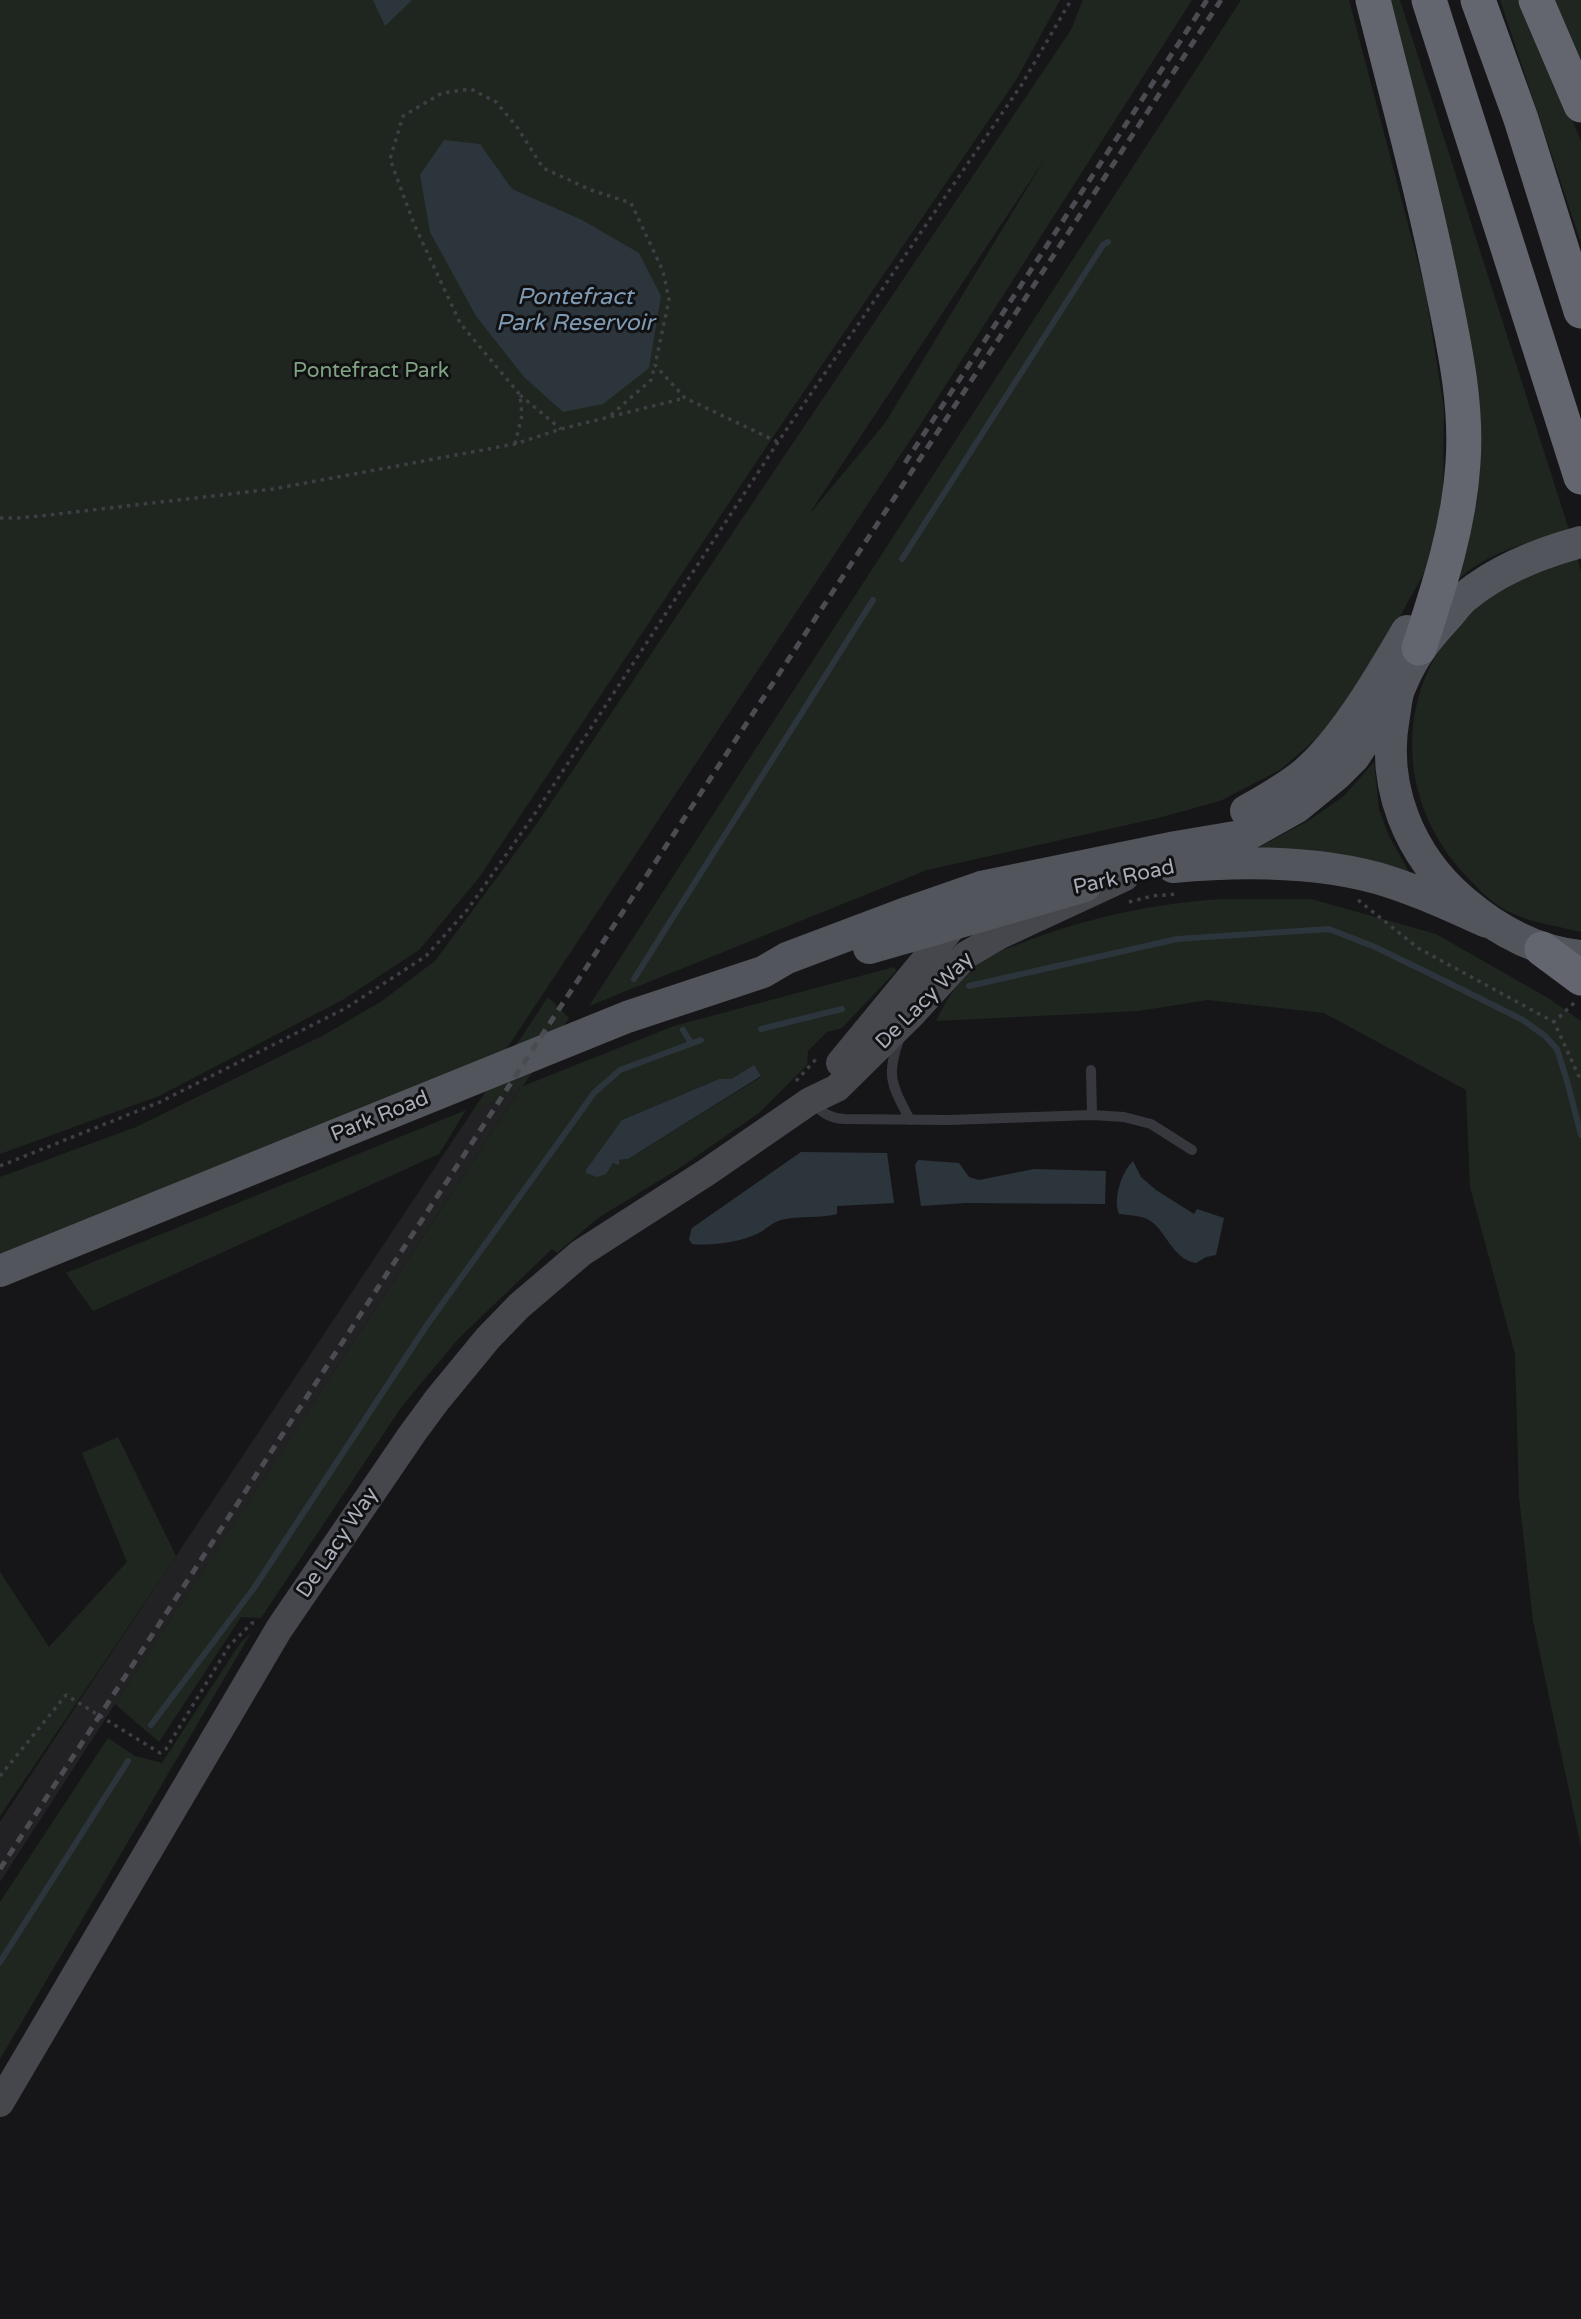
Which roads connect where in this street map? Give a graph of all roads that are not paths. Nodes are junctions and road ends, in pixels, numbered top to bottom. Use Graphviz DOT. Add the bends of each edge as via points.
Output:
graph roads {
  1 [pos="1373,0"];
  2 [pos="1429,0"];
  3 [pos="1478,0"];
  4 [pos="1536,0"];
  5 [pos="1581,105"];
  6 [pos="1581,311"];
  7 [pos="1579,471"];
  8 [pos="1581,542"];
  9 [pos="1446,564"];
  10 [pos="1419,648"];
  11 [pos="1399,688"];
  12 [pos="1173,869"];
  13 [pos="981,887"];
  14 [pos="1121,891"];
  15 [pos="958,922"];
  16 [pos="1487,922"];
  17 [pos="1542,949"];
  18 [pos="1581,956"];
  19 [pos="762,972"];
  20 [pos="1581,988"];
  21 [pos="911,1014"];
  22 [pos="1091,1070"];
  23 [pos="801,1093"];
  24 [pos="1092,1115"];
  25 [pos="910,1120"];
  26 [pos="1192,1150"];
  27 [pos="0,1271"];
  28 [pos="0,2104"];
  1 -- 9 [label="highway" via="1434,246 1463,396 1462,474"];
  2 -- 7 [label="highway"];
  3 -- 6 [label="highway"];
  4 -- 5 [label="highway"];
  8 -- 10 [label="main road" via="1509,568 1466,596"];
  9 -- 10 [label="highway"];
  9 -- 12 [label="main road" via="1334,742 1307,772"];
  10 -- 11 [label="main road"];
  11 -- 12 [label="main road, Park Road" via="1354,757 1297,807"];
  11 -- 16 [label="main road" via="1391,730 1391,766 1411,839 1439,878"];
  12 -- 13 [label="main road, Park Road"];
  12 -- 14 [label="main road, Park Road"];
  12 -- 16 [label="main road, Park Road" via="1231,862 1349,872 1407,888"];
  13 -- 15 [label="street, De Lacy Way"];
  13 -- 19 [label="main road, Park Road" via="788,958"];
  14 -- 15 [label="main road, Park Road" via="1072,888"];
  14 -- 21 [label="street, De Lacy Way" via="1000,935 966,955"];
  15 -- 19 [label="main road, Park Road" via="788,971"];
  15 -- 23 [label="street, De Lacy Way"];
  16 -- 17 [label="main road"];
  17 -- 18 [label="main road"];
  17 -- 20 [label="highway"];
  19 -- 27 [label="main road, Park Road" via="627,1017"];
  21 -- 23 [label="street, De Lacy Way" via="838,1088"];
  21 -- 25 [label="lane" via="892,1058 893,1088"];
  22 -- 24 [label="lane"];
  23 -- 25 [label="lane" via="833,1119"];
  23 -- 28 [label="street, De Lacy Way" via="730,1157 581,1253 519,1306 437,1400 279,1629"];
  24 -- 25 [label="lane"];
  24 -- 26 [label="lane" via="1151,1124"];
}
